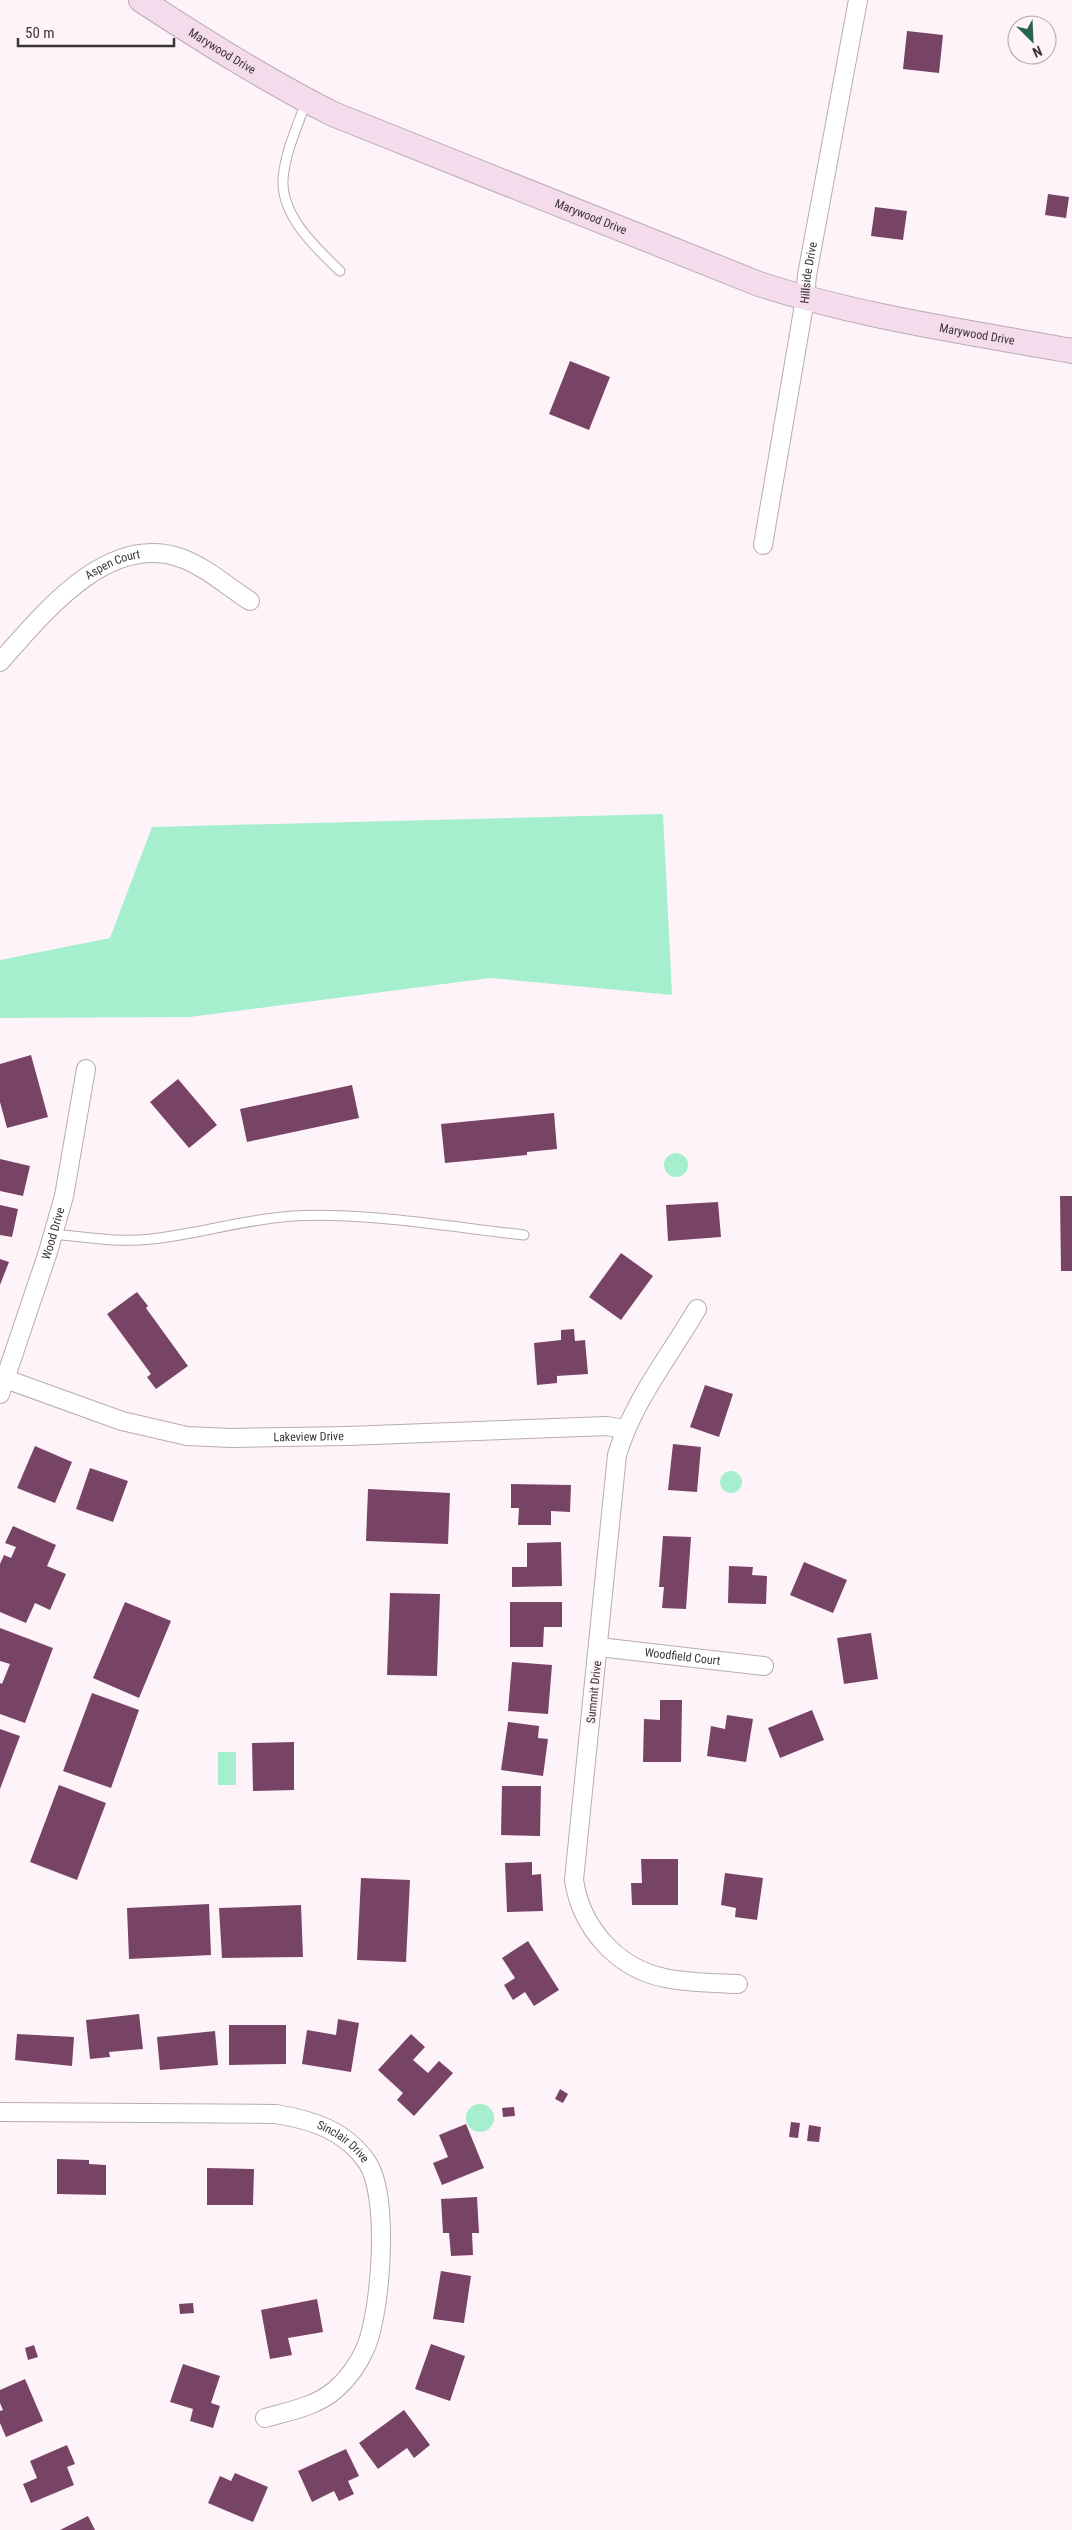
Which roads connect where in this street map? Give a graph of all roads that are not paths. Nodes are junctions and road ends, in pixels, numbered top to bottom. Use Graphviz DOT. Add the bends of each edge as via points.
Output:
graph roads {
  1 [pos="141,0"];
  2 [pos="858,0"];
  3 [pos="307,100"];
  4 [pos="340,271"];
  5 [pos="805,299"];
  6 [pos="1072,350"];
  7 [pos="763,545"];
  8 [pos="250,601"];
  9 [pos="0,662"];
  10 [pos="86,1069"];
  11 [pos="53,1234"];
  12 [pos="524,1235"];
  13 [pos="697,1309"];
  14 [pos="2,1383"];
  15 [pos="625,1429"];
  16 [pos="599,1647"];
  17 [pos="764,1666"];
  18 [pos="738,1984"];
  19 [pos="0,2112"];
  20 [pos="265,2418"];
  1 -- 3 [label="street, Marywood Drive" via="219,51"];
  2 -- 5 [label="street, Hillside Drive"];
  3 -- 4 [label="lane" via="290,148 283,181 290,213 311,244"];
  3 -- 5 [label="street, Marywood Drive" via="333,114 691,258"];
  5 -- 6 [label="street, Marywood Drive" via="889,318"];
  5 -- 7 [label="street, Hillside Drive"];
  8 -- 9 [label="street, Aspen Court" via="205,570 181,558 131,556 99,568 70,589"];
  10 -- 11 [label="street, Wood Drive" via="64,1196"];
  11 -- 12 [label="lane" via="106,1240 149,1240 294,1216 349,1217"];
  11 -- 14 [label="street, Wood Drive"];
  13 -- 15 [label="street, Summit Drive"];
  14 -- 15 [label="street, Lakeview Drive" via="122,1421 187,1436 321,1437 606,1426"];
  15 -- 16 [label="street, Summit Drive" via="615,1472"];
  16 -- 17 [label="street, Woodfield Court"];
  16 -- 18 [label="street, Summit Drive" via="574,1864 580,1907 592,1930 606,1946 650,1974 686,1981"];
  19 -- 20 [label="street, Sinclair Drive" via="276,2114 320,2124 355,2147 368,2164 380,2202 376,2309 369,2338 357,2364 335,2390 308,2406"];
}
